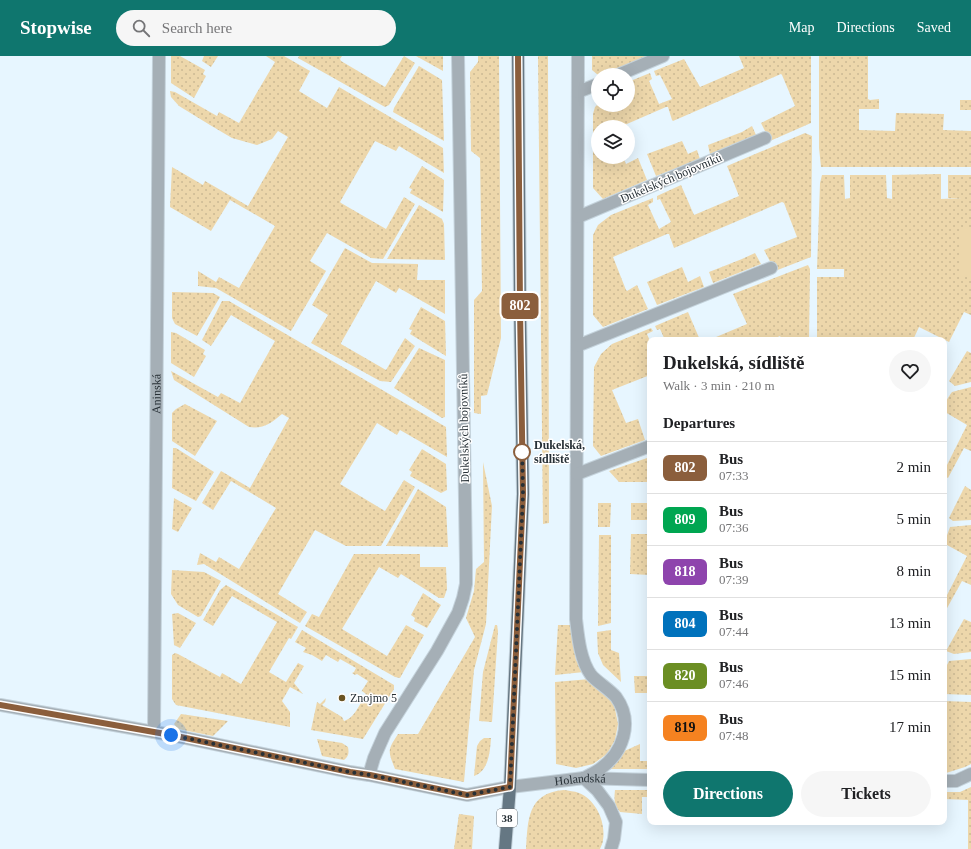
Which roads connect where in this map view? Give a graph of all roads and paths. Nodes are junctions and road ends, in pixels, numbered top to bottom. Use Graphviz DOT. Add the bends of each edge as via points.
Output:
graph roads {
  1 [pos="159,56"];
  2 [pos="458,56"];
  3 [pos="518,56"];
  4 [pos="578,56"];
  5 [pos="663,56"];
  6 [pos="635,68"];
  7 [pos="591,87"];
  8 [pos="578,92"];
  9 [pos="765,138"];
  10 [pos="578,218"];
  11 [pos="771,268"];
  12 [pos="577,346"];
  13 [pos="647,447"];
  14 [pos="576,474"];
  15 [pos="0,705"];
  16 [pos="154,732"];
  17 [pos="971,774"];
  18 [pos="370,775"];
  19 [pos="584,778"];
  20 [pos="647,780"];
  21 [pos="947,781"];
  22 [pos="510,787"];
  23 [pos="505,849"];
  24 [pos="611,849"];
  1 -- 16 [label="street, Aninská"];
  2 -- 18 [label="street, Dukelských bojovníků" via="466,584 455,618 385,733"];
  3 -- 22 [label="main road, 38" via="523,494"];
  4 -- 8 [label="street"];
  5 -- 6 [label="street"];
  7 -- 8 [label="street"];
  8 -- 10 [label="street"];
  9 -- 10 [label="street, Dukelských bojovníků"];
  10 -- 12 [label="street"];
  11 -- 12 [label="street"];
  12 -- 14 [label="street"];
  13 -- 14 [label="street"];
  14 -- 19 [label="street" via="576,619 580,648 591,675 616,698 623,712 625,726 624,736 609,761 600,770"];
  15 -- 16 [label="street, Holandská"];
  16 -- 18 [label="street, Holandská"];
  17 -- 21 [label="street" via="956,781"];
  18 -- 22 [label="street, Holandská" via="467,795"];
  19 -- 20 [label="street, Holandská"];
  19 -- 22 [label="street, Holandská"];
  19 -- 24 [label="street" via="609,806 616,822"];
  22 -- 23 [label="main road, 38"];
}
